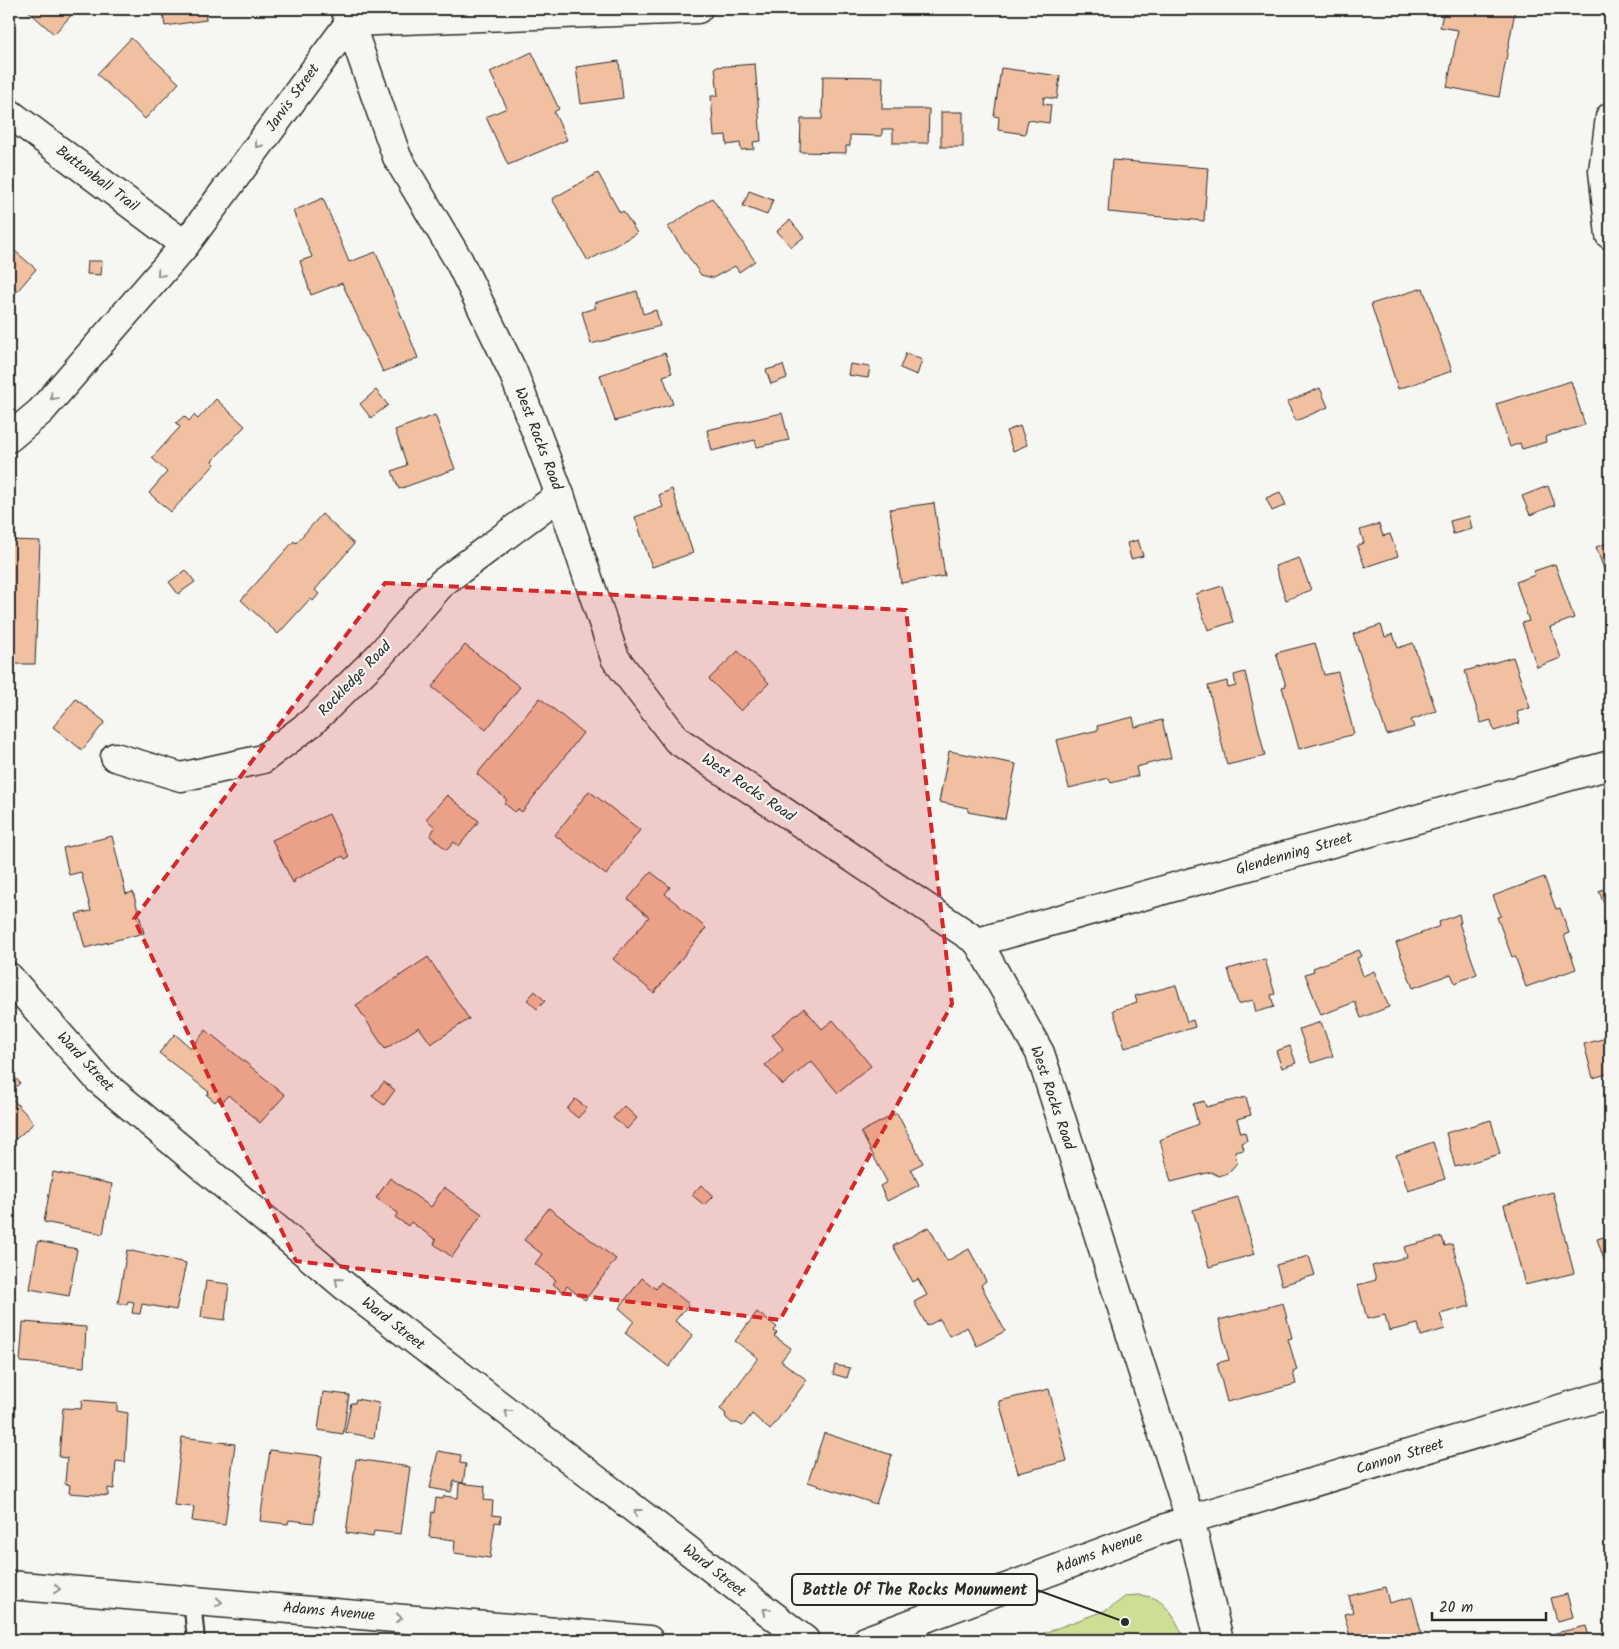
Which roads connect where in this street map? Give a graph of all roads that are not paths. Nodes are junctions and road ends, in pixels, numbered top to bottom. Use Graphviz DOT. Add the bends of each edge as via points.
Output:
graph roads {
  1 [pos="698,9"];
  2 [pos="348,15"];
  3 [pos="9,113"];
  4 [pos="1610,117"];
  5 [pos="1610,235"];
  6 [pos="185,245"];
  7 [pos="9,438"];
  8 [pos="560,495"];
  9 [pos="114,757"];
  10 [pos="1610,765"];
  11 [pos="978,942"];
  12 [pos="9,977"];
  13 [pos="1610,1394"];
  14 [pos="1190,1519"];
  15 [pos="9,1586"];
  16 [pos="192,1600"];
  17 [pos="196,1640"];
  18 [pos="649,1640"];
  19 [pos="805,1640"];
  20 [pos="867,1640"];
  21 [pos="1219,1640"];
  1 -- 2 [label="street"];
  2 -- 6 [label="street, Jarvis Street, one-way"];
  2 -- 8 [label="street, West Rocks Road" via="397,156 459,261 508,364"];
  3 -- 6 [label="street, Buttonball Trail"];
  4 -- 5 [label="street" via="1603,171"];
  6 -- 7 [label="street, Jarvis Street, one-way" via="41,411"];
  8 -- 9 [label="street, Rockledge Road" via="442,583 380,655 312,723 263,759 181,777"];
  8 -- 11 [label="street, West Rocks Road" via="615,658 677,740"];
  10 -- 11 [label="street, Glendenning Street"];
  11 -- 14 [label="street, West Rocks Road" via="1040,1052"];
  19 -- 12 [label="street, Ward Street, one-way" via="352,1292 99,1080"];
  13 -- 14 [label="street, Cannon Street"];
  14 -- 20 [label="street, Adams Avenue"];
  14 -- 21 [label="street, West Rocks Road"];
  15 -- 16 [label="street, Adams Avenue, one-way"];
  16 -- 17 [label="lane"];
  16 -- 18 [label="street, Adams Avenue, one-way"];
}
